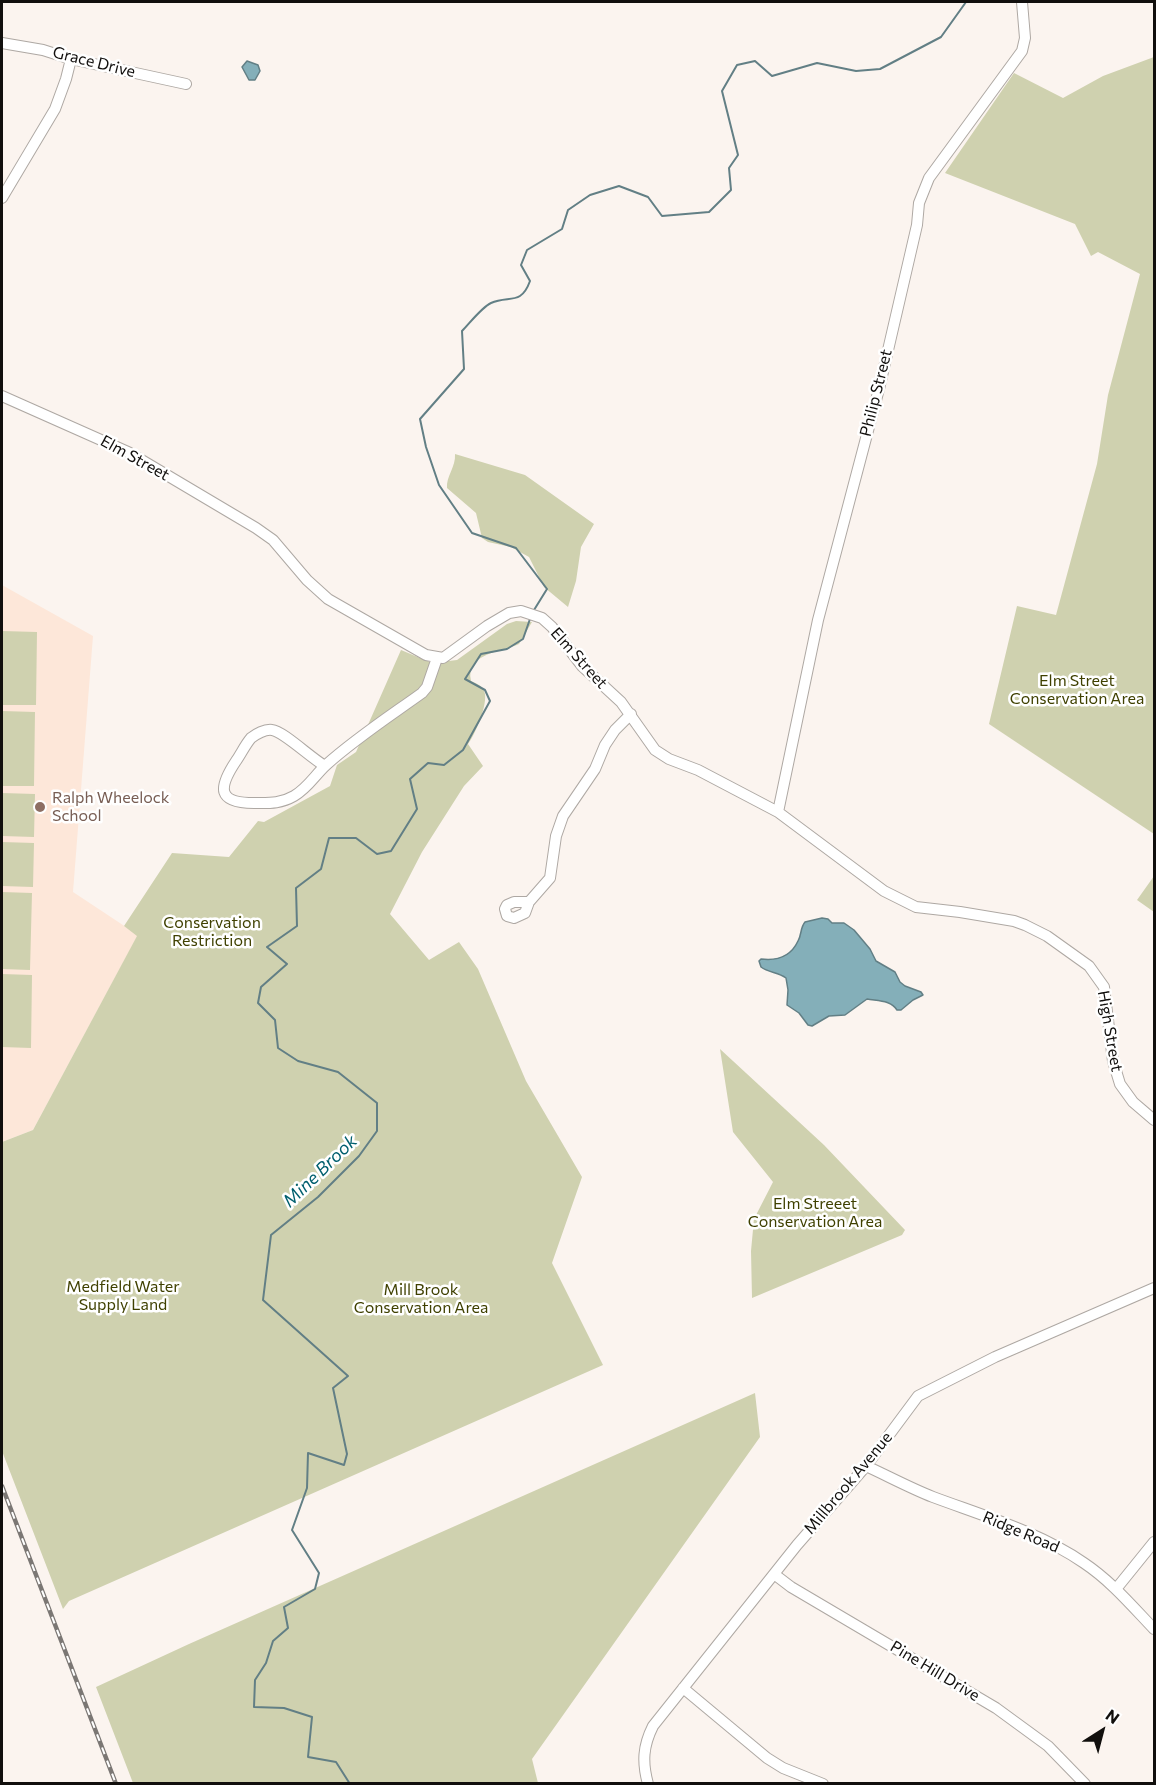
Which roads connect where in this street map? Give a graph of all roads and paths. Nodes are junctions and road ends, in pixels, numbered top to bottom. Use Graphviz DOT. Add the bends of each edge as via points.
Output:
graph roads {
  1 [pos="1022,2"];
  2 [pos="2,43"];
  3 [pos="71,59"];
  4 [pos="186,84"];
  5 [pos="2,198"];
  6 [pos="2,396"];
  7 [pos="437,657"];
  8 [pos="631,714"];
  9 [pos="325,766"];
  10 [pos="777,812"];
  11 [pos="529,902"];
  12 [pos="1090,967"];
  13 [pos="1155,1120"];
  14 [pos="1155,1288"];
  15 [pos="866,1466"];
  16 [pos="1155,1542"];
  17 [pos="774,1574"];
  18 [pos="1116,1589"];
  19 [pos="1155,1629"];
  20 [pos="683,1688"];
  21 [pos="648,1784"];
  22 [pos="823,1784"];
  23 [pos="1085,1784"];
  1 -- 10 [label="street, Philip Street" via="1022,51 929,178 919,203 879,390 818,620"];
  2 -- 3 [label="street, Grace Drive"];
  3 -- 4 [label="street, Grace Drive"];
  3 -- 5 [label="street" via="55,110"];
  6 -- 7 [label="street, Elm Street" via="128,452 256,528 273,540 328,600 426,655"];
  7 -- 8 [label="street, Elm Street" via="443,658 503,616 521,611 531,613 552,627 582,666"];
  7 -- 9 [label="street" via="422,693"];
  8 -- 10 [label="street, Elm Street" via="655,750"];
  8 -- 11 [label="street" via="605,745 595,769 563,816 550,878"];
  9 -- 9 [label="street" via="281,734 265,730 251,738 229,772 224,793 238,803 280,803 307,787"];
  10 -- 12 [label="street, Elm Street" via="884,891 916,908 1014,921 1047,936"];
  12 -- 13 [label="street, High Street" via="1104,987 1113,1061 1120,1084 1132,1102"];
  14 -- 15 [label="street, Millbrook Avenue" via="918,1396"];
  15 -- 17 [label="street, Millbrook Avenue"];
  15 -- 18 [label="street, Ridge Road" via="929,1495 1035,1535 1087,1564"];
  16 -- 18 [label="street"];
  17 -- 20 [label="street, Millbrook Avenue"];
  17 -- 23 [label="street, Pine Hill Drive" via="996,1708 1048,1746"];
  18 -- 19 [label="street, Ridge Road"];
  20 -- 21 [label="street, Millbrook Avenue" via="647,1738 644,1758"];
  20 -- 22 [label="street" via="767,1758"];
}
